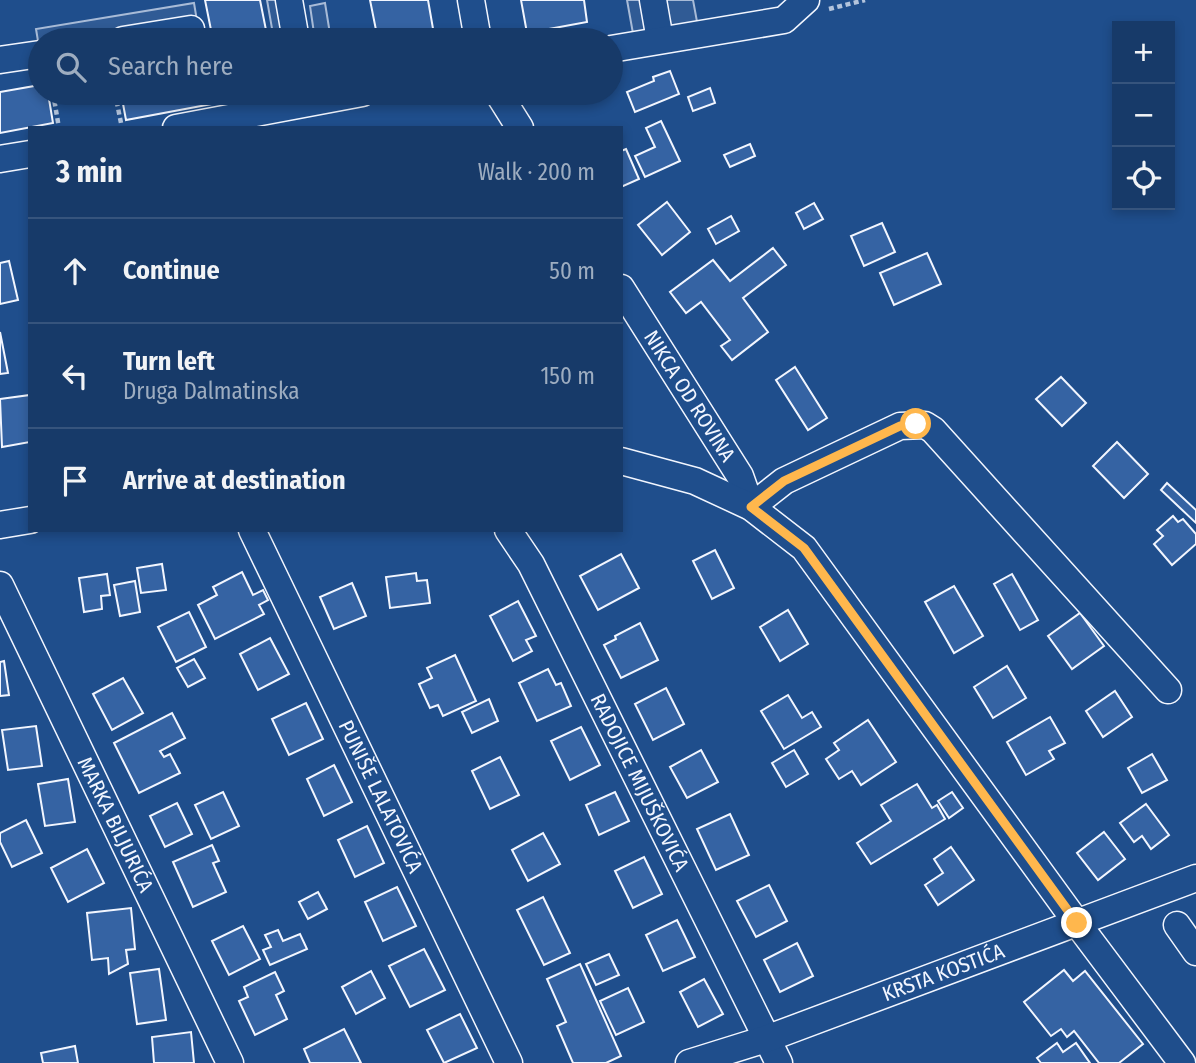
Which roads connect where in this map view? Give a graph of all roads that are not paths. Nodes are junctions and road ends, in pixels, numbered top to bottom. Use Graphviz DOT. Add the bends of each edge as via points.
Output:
graph roads {
  1 [pos="289,0"];
  2 [pos="471,0"];
  3 [pos="653,0"];
  4 [pos="806,0"];
  5 [pos="294,28"];
  6 [pos="476,28"];
  7 [pos="660,40"];
  8 [pos="623,47"];
  9 [pos="28,56"];
  10 [pos="0,60"];
  11 [pos="276,105"];
  12 [pos="506,105"];
  13 [pos="185,126"];
  14 [pos="519,126"];
  15 [pos="28,154"];
  16 [pos="0,159"];
  17 [pos="623,291"];
  18 [pos="623,462"];
  19 [pos="751,507"];
  20 [pos="28,520"];
  21 [pos="0,525"];
  22 [pos="253,532"];
  23 [pos="509,532"];
  24 [pos="0,585"];
  25 [pos="1168,690"];
  26 [pos="1196,878"];
  27 [pos="1077,923"];
  28 [pos="1177,925"];
  29 [pos="1196,952"];
  30 [pos="766,1039"];
  31 [pos="230,1063"];
  32 [pos="509,1063"];
  33 [pos="689,1063"];
  34 [pos="779,1063"];
  35 [pos="1182,1063"];
  1 -- 5 [label="street"];
  2 -- 6 [label="street"];
  3 -- 7 [label="street"];
  4 -- 7 [label="street" via="784,20"];
  7 -- 8 [label="street"];
  9 -- 10 [label="street"];
  11 -- 13 [label="street"];
  12 -- 14 [label="street"];
  15 -- 16 [label="street"];
  17 -- 19 [label="street, NIKCA OD ROVINA" via="740,476"];
  18 -- 19 [label="street" via="695,481"];
  19 -- 25 [label="street" via="784,481 888,431 925,425"];
  19 -- 27 [label="street" via="804,548"];
  20 -- 21 [label="street"];
  22 -- 32 [label="street, PUNIŠE LALATOVIĆA"];
  23 -- 30 [label="street, RADOJICE MIJUŠKOVIĆA" via="531,564"];
  24 -- 31 [label="street, MARKA BILJURIĆA"];
  26 -- 27 [label="street, KRSTA KOSTIĆA"];
  27 -- 30 [label="street, KRSTA KOSTIĆA"];
  27 -- 35 [label="street"];
  28 -- 29 [label="street"];
  30 -- 33 [label="street, KRSTA KOSTIĆA"];
  30 -- 34 [label="street, RADOJICE MIJUŠKOVIĆA"];
}
